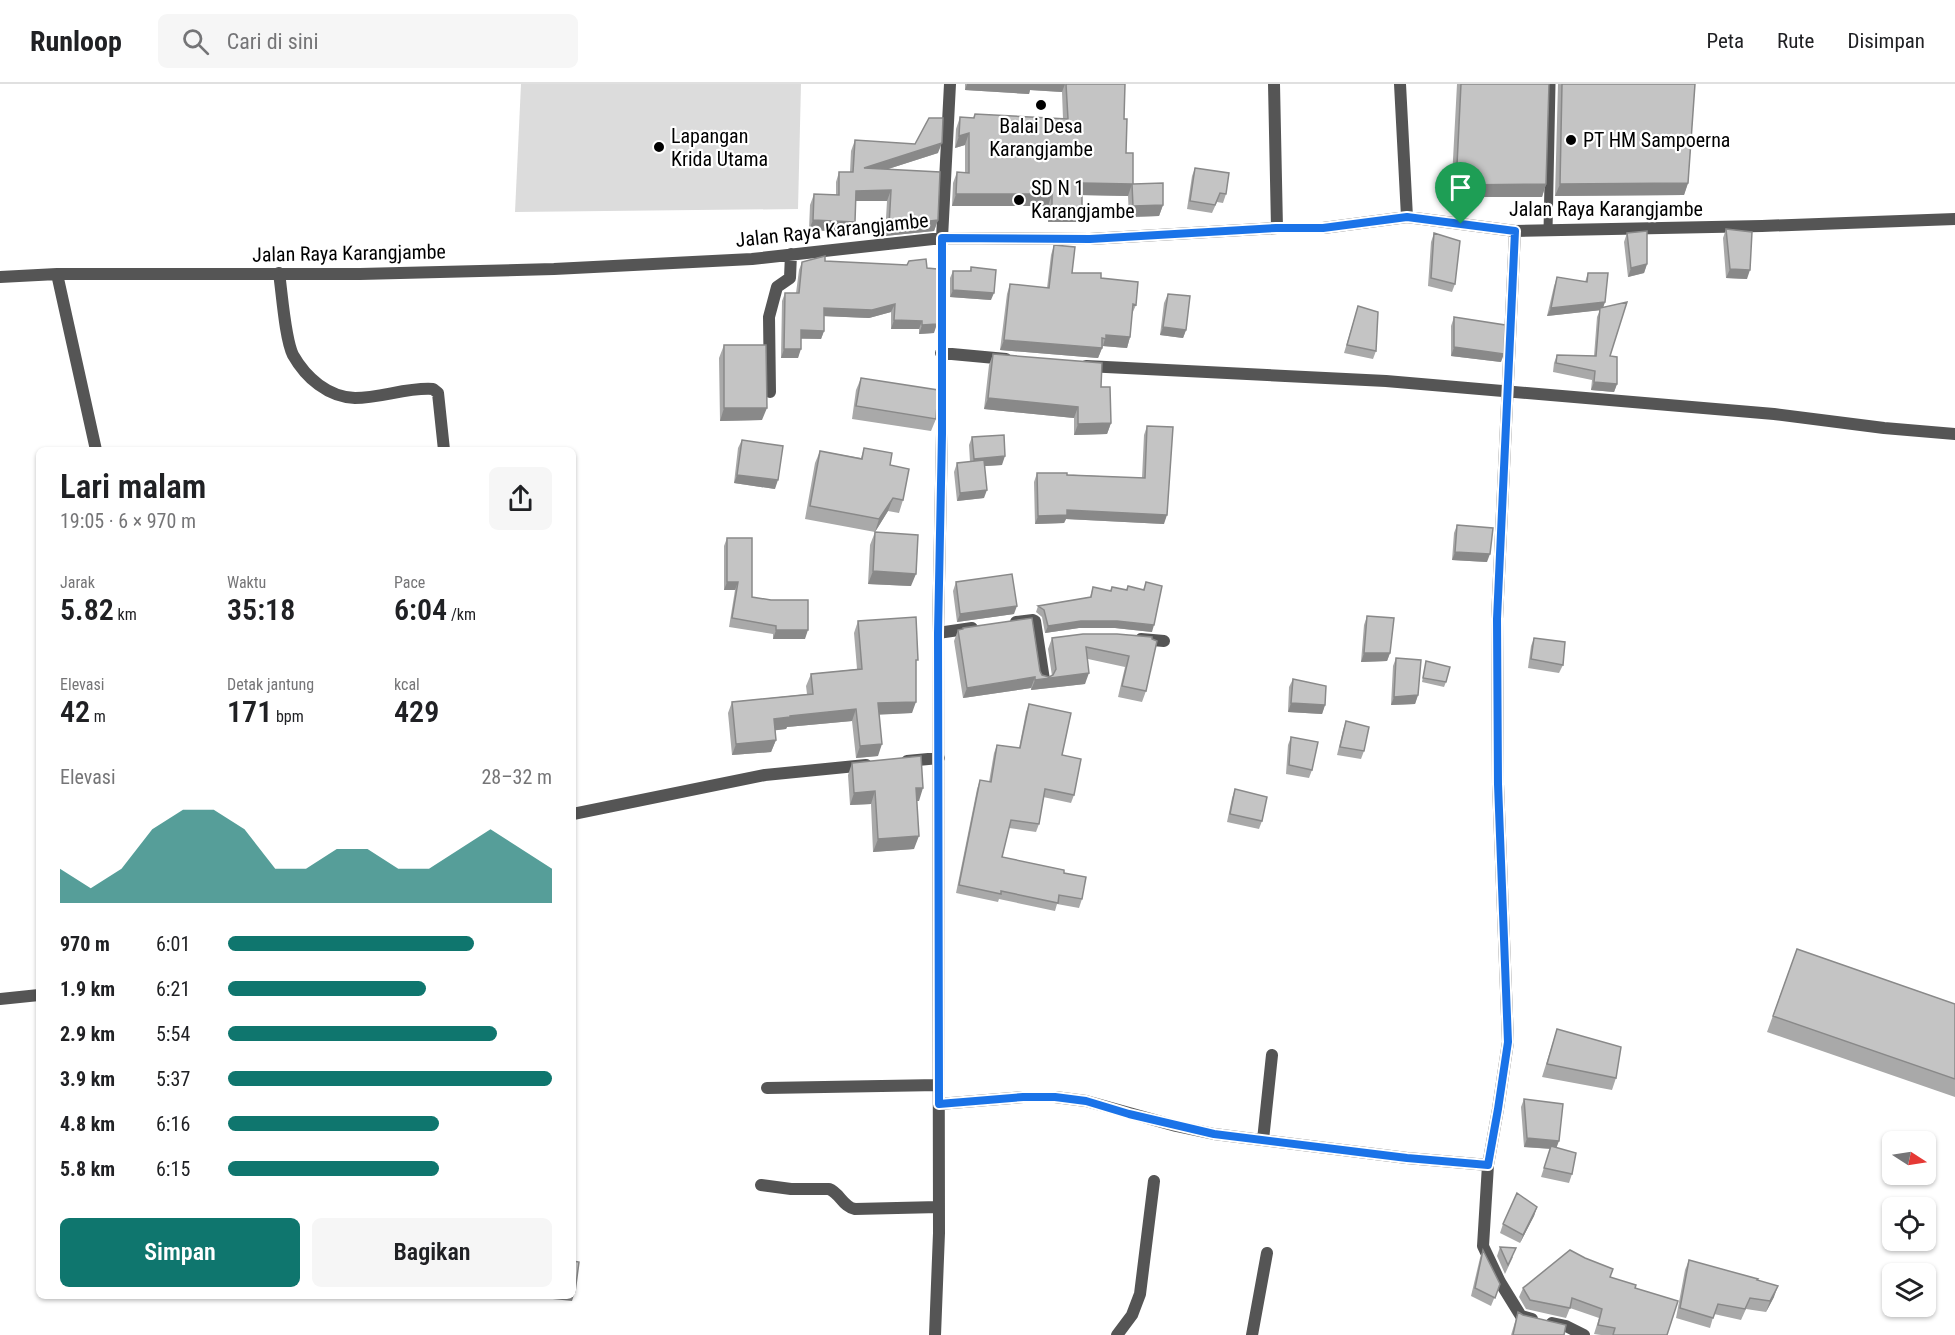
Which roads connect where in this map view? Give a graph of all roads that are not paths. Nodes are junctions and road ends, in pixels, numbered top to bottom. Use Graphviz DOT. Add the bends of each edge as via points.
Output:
graph roads {
  1 [pos="950,84"];
  2 [pos="1274,84"];
  3 [pos="1400,84"];
  4 [pos="1551,84"];
  5 [pos="1407,217"];
  6 [pos="1955,219"];
  7 [pos="1276,228"];
  8 [pos="1515,231"];
  9 [pos="1548,231"];
  10 [pos="942,238"];
  11 [pos="791,254"];
  12 [pos="279,273"];
  13 [pos="57,274"];
  14 [pos="0,277"];
  15 [pos="941,353"];
  16 [pos="1022,360"];
  17 [pos="1069,364"];
  18 [pos="1509,391"];
  19 [pos="770,392"];
  20 [pos="1955,434"];
  21 [pos="95,447"];
  22 [pos="444,447"];
  23 [pos="1008,623"];
  24 [pos="985,626"];
  25 [pos="938,633"];
  26 [pos="1124,637"];
  27 [pos="1164,641"];
  28 [pos="1044,680"];
  29 [pos="939,758"];
  30 [pos="576,813"];
  31 [pos="36,995"];
  32 [pos="0,999"];
  33 [pos="1272,1055"];
  34 [pos="939,1084"];
  35 [pos="767,1088"];
  36 [pos="939,1104"];
  37 [pos="1263,1140"];
  38 [pos="1488,1165"];
  39 [pos="1154,1181"];
  40 [pos="761,1185"];
  41 [pos="939,1207"];
  42 [pos="1267,1253"];
  43 [pos="1565,1330"];
  44 [pos="935,1335"];
  45 [pos="1117,1335"];
  46 [pos="1252,1335"];
  47 [pos="1584,1335"];
  1 -- 10 [label="street"];
  2 -- 7 [label="street"];
  3 -- 5 [label="street"];
  4 -- 9 [label="lane"];
  5 -- 7 [label="street, Jalan Raya Karangjambe" via="1323,228"];
  5 -- 8 [label="street, Jalan Raya Karangjambe"];
  6 -- 9 [label="street, Jalan Raya Karangjambe"];
  7 -- 10 [label="street, Jalan Raya Karangjambe" via="1090,239"];
  8 -- 9 [label="street, Jalan Raya Karangjambe"];
  8 -- 18 [label="street"];
  10 -- 11 [label="street, Jalan Raya Karangjambe"];
  10 -- 15 [label="street"];
  11 -- 12 [label="street, Jalan Raya Karangjambe" via="554,269"];
  11 -- 19 [label="street" via="790,278 777,287 769,317"];
  12 -- 13 [label="street, Jalan Raya Karangjambe"];
  12 -- 22 [label="street" via="292,354 307,375 327,392 354,398 434,389 438,393"];
  13 -- 14 [label="street, Jalan Raya Karangjambe"];
  13 -- 21 [label="street"];
  15 -- 16 [label="street"];
  15 -- 25 [label="street"];
  17 -- 18 [label="street"];
  18 -- 20 [label="street"];
  18 -- 38 [label="street" via="1497,619 1498,784 1508,1042"];
  23 -- 28 [label="street" via="1035,621 1043,641"];
  24 -- 25 [label="street"];
  25 -- 29 [label="street"];
  26 -- 27 [label="street"];
  29 -- 30 [label="street" via="765,775"];
  29 -- 34 [label="street"];
  31 -- 32 [label="street"];
  33 -- 37 [label="street"];
  34 -- 35 [label="street"];
  34 -- 36 [label="street"];
  36 -- 37 [label="street" via="1023,1097 1086,1101 1176,1126"];
  36 -- 41 [label="street"];
  37 -- 38 [label="street"];
  38 -- 43 [label="street" via="1483,1246 1521,1316"];
  39 -- 45 [label="street" via="1140,1294 1132,1315"];
  40 -- 41 [label="street" via="829,1189 855,1209"];
  41 -- 44 [label="street"];
  42 -- 46 [label="street"];
  43 -- 47 [label="street"];
}
